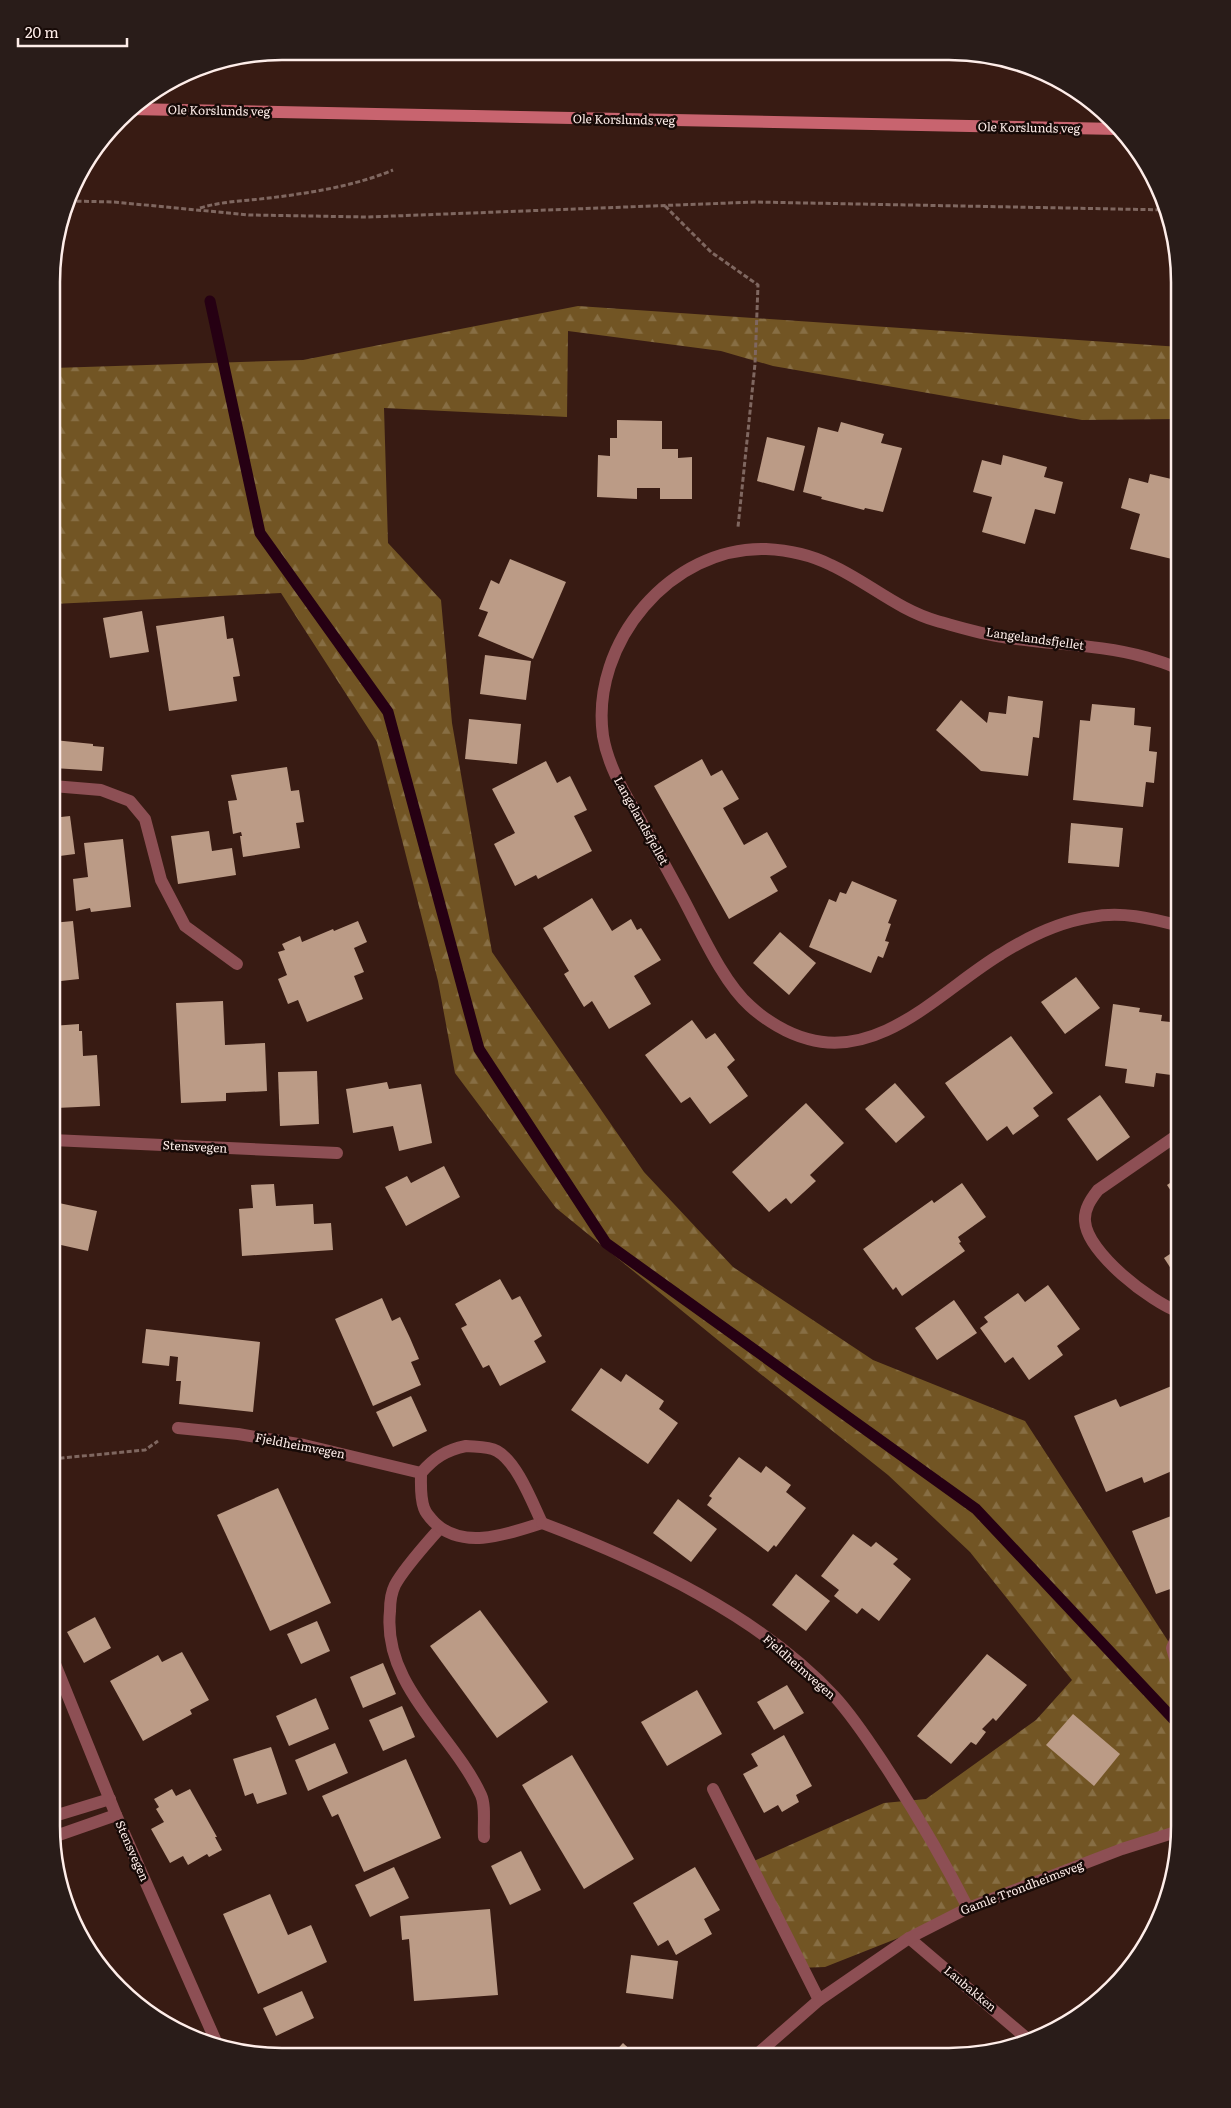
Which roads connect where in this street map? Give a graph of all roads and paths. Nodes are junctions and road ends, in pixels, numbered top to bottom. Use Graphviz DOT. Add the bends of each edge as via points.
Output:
graph roads {
  1 [pos="143,109"];
  2 [pos="1109,129"];
  3 [pos="393,170"];
  4 [pos="76,201"];
  5 [pos="665,205"];
  6 [pos="197,209"];
  7 [pos="1159,210"];
  8 [pos="736,552"];
  9 [pos="1171,665"];
  10 [pos="60,787"];
  11 [pos="1171,924"];
  12 [pos="237,964"];
  13 [pos="60,1140"];
  14 [pos="1171,1140"];
  15 [pos="337,1153"];
  16 [pos="1171,1309"];
  17 [pos="178,1428"];
  18 [pos="60,1459"];
  19 [pos="421,1473"];
  20 [pos="542,1523"];
  21 [pos="440,1528"];
  22 [pos="60,1674"];
  23 [pos="712,1788"];
  24 [pos="110,1799"];
  25 [pos="60,1814"];
  26 [pos="116,1815"];
  27 [pos="1171,1834"];
  28 [pos="60,1835"];
  29 [pos="484,1837"];
  30 [pos="968,1908"];
  31 [pos="909,1938"];
  32 [pos="820,2000"];
  33 [pos="1024,2035"];
  34 [pos="214,2037"];
  35 [pos="768,2048"];
  1 -- 2 [label="street, Ole Korslunds veg"];
  3 -- 6 [label="path" via="330,187 270,198 216,203"];
  4 -- 6 [label="path"];
  5 -- 6 [label="path" via="368,217 249,215"];
  5 -- 7 [label="path" via="755,202"];
  5 -- 8 [label="path" via="711,252 758,285 755,364"];
  8 -- 9 [label="street, Langelandsfjellet" via="764,549 795,552 831,565 901,606 933,620 1002,637 1122,651"];
  8 -- 11 [label="street, Langelandsfjellet" via="699,564 666,584 642,607 624,635 609,668 602,704 604,738 615,775 724,974 748,1005 778,1026 808,1039 838,1044 872,1036 913,1017 1000,954 1049,928 1093,916 1138,915"];
  10 -- 12 [label="street" via="102,790 130,801 145,819 161,880 185,926"];
  13 -- 15 [label="street, Stensvegen"];
  14 -- 16 [label="street" via="1098,1190 1089,1201 1085,1219 1094,1245 1121,1274"];
  17 -- 18 [label="path" via="145,1450"];
  17 -- 19 [label="street, Fjeldheimvegen" via="304,1445"];
  19 -- 20 [label="street" via="442,1453 454,1449 466,1446 496,1450 506,1458 521,1481"];
  19 -- 21 [label="street" via="424,1510"];
  20 -- 21 [label="street" via="497,1536 469,1538"];
  20 -- 30 [label="street, Fjeldheimvegen" via="591,1541 709,1601 769,1639 808,1672 856,1722 919,1818"];
  21 -- 29 [label="street" via="395,1585 389,1616 390,1634 393,1652 410,1688 463,1762 482,1797"];
  22 -- 24 [label="street, Stensvegen"];
  23 -- 32 [label="street"];
  24 -- 25 [label="street"];
  24 -- 26 [label="street, Stensvegen"];
  26 -- 28 [label="street"];
  26 -- 34 [label="street, Stensvegen"];
  27 -- 30 [label="street, Gamle Trondheimsveg"];
  30 -- 31 [label="street, Gamle Trondheimsveg"];
  31 -- 32 [label="street, Gamle Trondheimsveg"];
  31 -- 33 [label="street, Laubakken"];
  32 -- 35 [label="street, Gamle Trondheimsveg"];
}
